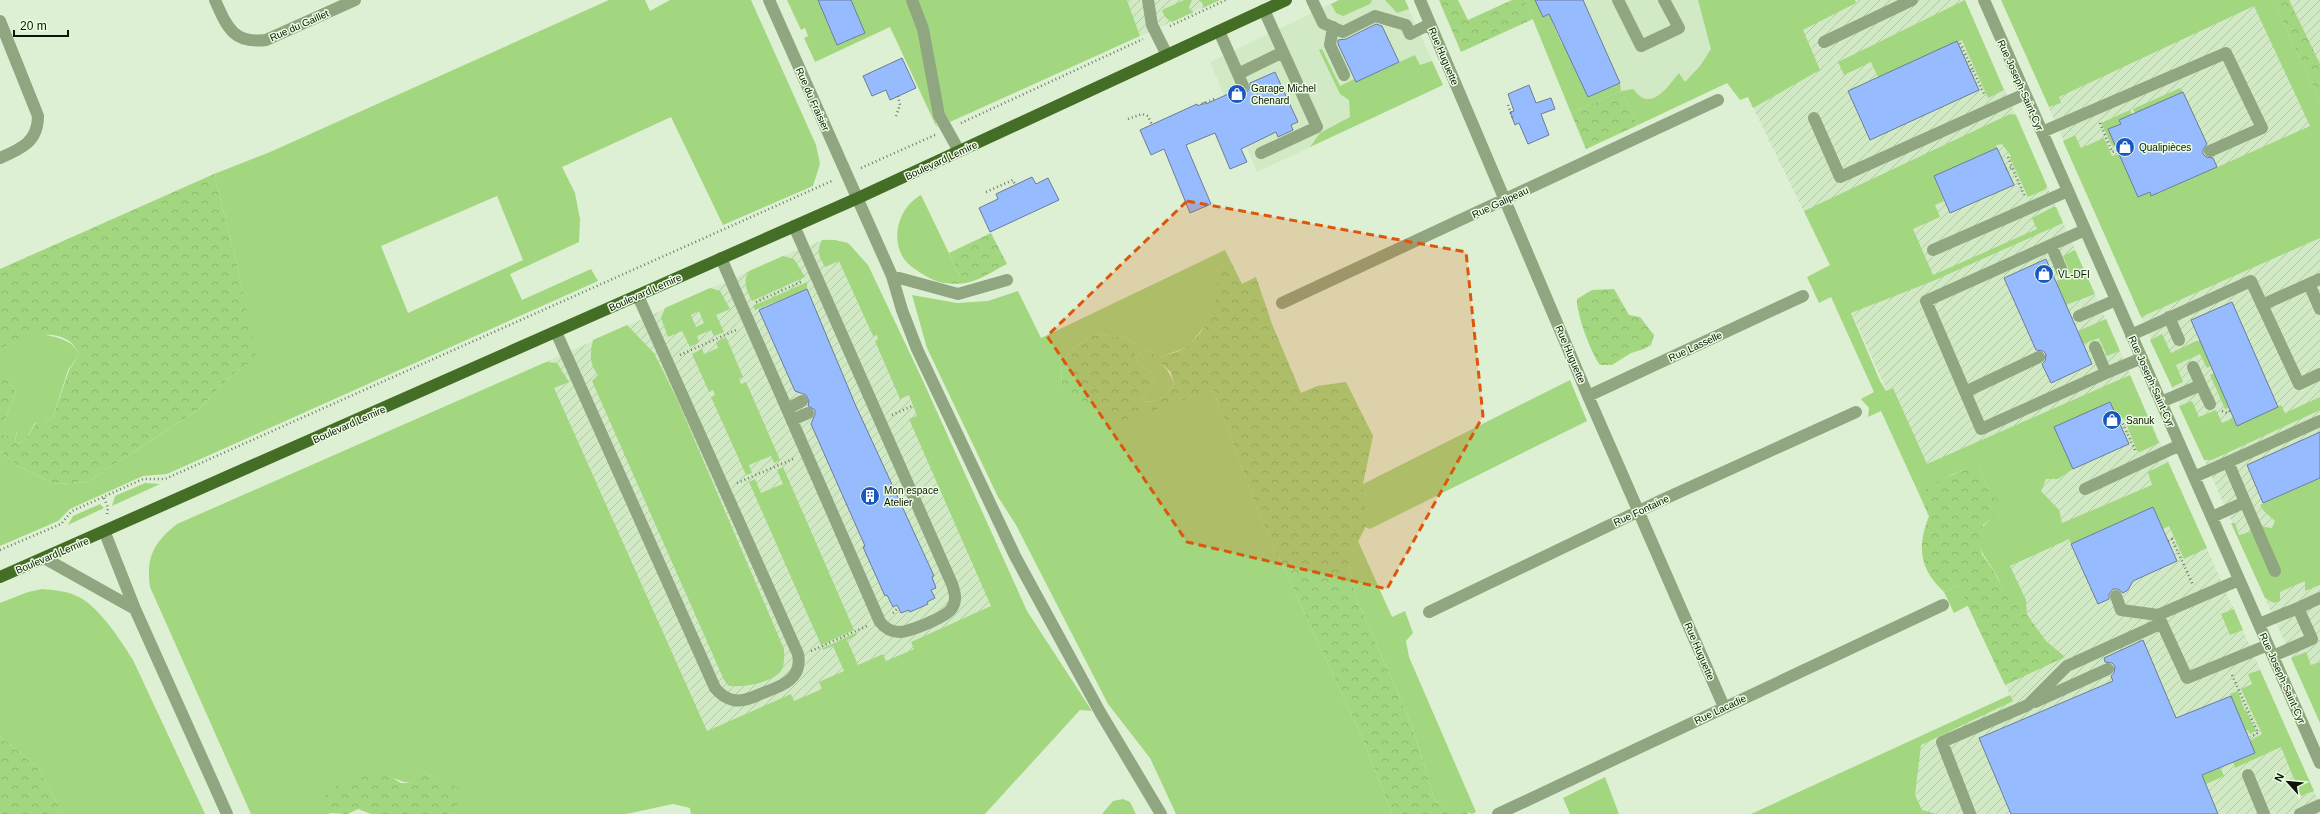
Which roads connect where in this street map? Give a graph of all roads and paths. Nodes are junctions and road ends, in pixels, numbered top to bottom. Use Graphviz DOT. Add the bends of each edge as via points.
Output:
graph roads {
  1 [pos="215,0"];
  2 [pos="355,0"];
  3 [pos="769,0"];
  4 [pos="912,0"];
  5 [pos="1148,0"];
  6 [pos="1226,0"];
  7 [pos="1286,0"];
  8 [pos="1312,0"];
  9 [pos="1420,0"];
  10 [pos="1618,0"];
  11 [pos="1664,0"];
  12 [pos="1912,0"];
  13 [pos="1984,0"];
  14 [pos="1264,10"];
  15 [pos="0,21"];
  16 [pos="1175,24"];
  17 [pos="1430,24"];
  18 [pos="1333,27"];
  19 [pos="1219,31"];
  20 [pos="1140,40"];
  21 [pos="1824,42"];
  22 [pos="1960,43"];
  23 [pos="1283,52"];
  24 [pos="1167,55"];
  25 [pos="1238,74"];
  26 [pos="1344,75"];
  27 [pos="1244,86"];
  28 [pos="1983,92"];
  29 [pos="2025,94"];
  30 [pos="898,96"];
  31 [pos="1214,99"];
  32 [pos="1718,100"];
  33 [pos="1202,104"];
  34 [pos="1508,105"];
  35 [pos="896,116"];
  36 [pos="1814,118"];
  37 [pos="1128,119"];
  38 [pos="1513,119"];
  39 [pos="2100,123"];
  40 [pos="1152,125"];
  41 [pos="954,126"];
  42 [pos="2042,132"];
  43 [pos="940,133"];
  44 [pos="2118,150"];
  45 [pos="958,151"];
  46 [pos="2210,151"];
  47 [pos="1261,153"];
  48 [pos="889,156"];
  49 [pos="2008,157"];
  50 [pos="0,158"];
  51 [pos="2012,167"];
  52 [pos="2006,169"];
  53 [pos="1015,185"];
  54 [pos="2068,191"];
  55 [pos="808,192"];
  56 [pos="986,192"];
  57 [pos="858,198"];
  58 [pos="2026,198"];
  59 [pos="1506,199"];
  60 [pos="794,226"];
  61 [pos="2085,230"];
  62 [pos="2051,245"];
  63 [pos="1933,250"];
  64 [pos="721,258"];
  65 [pos="2062,271"];
  66 [pos="892,276"];
  67 [pos="806,280"];
  68 [pos="1007,280"];
  69 [pos="2314,281"];
  70 [pos="638,296"];
  71 [pos="1803,296"];
  72 [pos="2116,300"];
  73 [pos="1282,303"];
  74 [pos="752,304"];
  75 [pos="2262,305"];
  76 [pos="2320,309"];
  77 [pos="2079,316"];
  78 [pos="2169,317"];
  79 [pos="740,329"];
  80 [pos="556,332"];
  81 [pos="2131,334"];
  82 [pos="2179,340"];
  83 [pos="2095,347"];
  84 [pos="690,350"];
  85 [pos="2039,357"];
  86 [pos="2142,358"];
  87 [pos="2193,367"];
  88 [pos="2106,373"];
  89 [pos="2320,374"];
  90 [pos="2201,385"];
  91 [pos="1965,392"];
  92 [pos="1588,396"];
  93 [pos="802,401"];
  94 [pos="2161,402"];
  95 [pos="2210,404"];
  96 [pos="912,406"];
  97 [pos="787,409"];
  98 [pos="2230,411"];
  99 [pos="1856,412"];
  100 [pos="808,413"];
  101 [pos="2227,413"];
  102 [pos="890,416"];
  103 [pos="792,420"];
  104 [pos="2320,421"];
  105 [pos="2120,423"];
  106 [pos="2180,445"];
  107 [pos="2133,446"];
  108 [pos="796,457"];
  109 [pos="2228,462"];
  110 [pos="2194,477"];
  111 [pos="748,479"];
  112 [pos="2084,489"];
  113 [pos="104,498"];
  114 [pos="2245,502"];
  115 [pos="108,508"];
  116 [pos="1639,511"];
  117 [pos="2212,517"];
  118 [pos="105,532"];
  119 [pos="2168,541"];
  120 [pos="0,550"];
  121 [pos="44,558"];
  122 [pos="2275,571"];
  123 [pos="0,577"];
  124 [pos="2240,580"];
  125 [pos="2116,596"];
  126 [pos="2198,598"];
  127 [pos="2320,598"];
  128 [pos="1943,605"];
  129 [pos="2298,608"];
  130 [pos="135,609"];
  131 [pos="1428,612"];
  132 [pos="2160,619"];
  133 [pos="2259,624"];
  134 [pos="870,625"];
  135 [pos="822,647"];
  136 [pos="2271,650"];
  137 [pos="2108,669"];
  138 [pos="2240,690"];
  139 [pos="2028,705"];
  140 [pos="1724,707"];
  141 [pos="2250,737"];
  142 [pos="2320,763"];
  143 [pos="2248,775"];
  144 [pos="2320,805"];
  145 [pos="227,814"];
  146 [pos="1161,814"];
  147 [pos="1498,814"];
  148 [pos="1970,814"];
  149 [pos="2264,814"];
  150 [pos="2300,814"];
  1 -- 2 [label="street, Rue du Gaillet" via="226,25 242,39 254,41 266,40"];
  3 -- 57 [label="street, Rue du Fraisier"];
  4 -- 45 [label="street" via="923,29 938,110"];
  5 -- 24 [label="street" via="1152,25"];
  6 -- 16 [label="path"];
  7 -- 14 [label="main road, Boulevard Lemire"];
  8 -- 18 [label="street" via="1323,23"];
  9 -- 17 [label="street, Rue Huguette"];
  10 -- 11 [label="street" via="1641,46 1679,28"];
  12 -- 21 [label="street"];
  13 -- 29 [label="street, Rue Joseph-Saint-Cyr"];
  14 -- 19 [label="main road, Boulevard Lemire"];
  14 -- 23 [label="street"];
  15 -- 50 [label="street" via="38,116 36,130 28,144"];
  17 -- 18 [label="street" via="1410,34 1406,25 1375,16 1343,32"];
  17 -- 59 [label="street, Rue Huguette"];
  18 -- 26 [label="street" via="1330,45"];
  19 -- 24 [label="main road, Boulevard Lemire"];
  19 -- 25 [label="street"];
  20 -- 41 [label="path"];
  22 -- 28 [label="path"];
  23 -- 25 [label="street"];
  23 -- 47 [label="street" via="1318,127"];
  24 -- 45 [label="main road, Boulevard Lemire"];
  25 -- 27 [label="street"];
  29 -- 36 [label="street" via="1840,177"];
  29 -- 42 [label="street, Rue Joseph-Saint-Cyr"];
  30 -- 35 [label="path" via="900,105"];
  31 -- 33 [label="path"];
  32 -- 59 [label="street, Rue Galipeau"];
  34 -- 38 [label="path"];
  37 -- 40 [label="path" via="1142,114 1148,116"];
  39 -- 44 [label="path" via="2112,152"];
  42 -- 46 [label="street" via="2226,53 2262,128"];
  42 -- 54 [label="street, Rue Joseph-Saint-Cyr"];
  43 -- 48 [label="path"];
  45 -- 57 [label="main road, Boulevard Lemire"];
  49 -- 51 [label="path"];
  51 -- 52 [label="path"];
  51 -- 58 [label="path"];
  53 -- 56 [label="path" via="1013,180"];
  54 -- 61 [label="street, Rue Joseph-Saint-Cyr"];
  54 -- 63 [label="street"];
  55 -- 113 [label="path" via="165,479 143,479"];
  57 -- 60 [label="main road, Boulevard Lemire"];
  57 -- 66 [label="street, Rue du Fraisier"];
  59 -- 73 [label="street, Rue Galipeau"];
  59 -- 92 [label="street, Rue Huguette"];
  60 -- 64 [label="main road, Boulevard Lemire"];
  60 -- 103 [label="street" via="952,584 955,598 953,607 946,614 904,632 890,630 880,622"];
  61 -- 62 [label="street"];
  61 -- 72 [label="street, Rue Joseph-Saint-Cyr"];
  62 -- 65 [label="street"];
  62 -- 91 [label="street" via="1926,301"];
  64 -- 70 [label="main road, Boulevard Lemire"];
  64 -- 97 [label="street"];
  66 -- 68 [label="street" via="958,294"];
  66 -- 146 [label="street, Rue du Fraisier" via="917,349 1016,556 1100,712"];
  67 -- 74 [label="path"];
  69 -- 75 [label="street"];
  69 -- 76 [label="street"];
  70 -- 80 [label="main road, Boulevard Lemire"];
  70 -- 80 [label="street" via="798,654 799,664 796,673 790,681 781,686 739,701 723,696 715,688"];
  71 -- 92 [label="street, Rue Lasselle"];
  72 -- 77 [label="street"];
  72 -- 81 [label="street, Rue Joseph-Saint-Cyr"];
  75 -- 78 [label="street" via="2251,281"];
  75 -- 89 [label="street" via="2299,384"];
  78 -- 81 [label="street"];
  78 -- 82 [label="street"];
  79 -- 84 [label="path"];
  80 -- 118 [label="main road, Boulevard Lemire"];
  81 -- 86 [label="street, Rue Joseph-Saint-Cyr"];
  83 -- 88 [label="street"];
  85 -- 91 [label="street"];
  86 -- 88 [label="street"];
  86 -- 94 [label="street, Rue Joseph-Saint-Cyr"];
  87 -- 90 [label="street"];
  88 -- 91 [label="street" via="1981,429"];
  90 -- 94 [label="street"];
  90 -- 95 [label="street"];
  92 -- 116 [label="street, Rue Huguette"];
  93 -- 97 [label="street"];
  94 -- 106 [label="street, Rue Joseph-Saint-Cyr"];
  96 -- 102 [label="path"];
  97 -- 103 [label="street"];
  98 -- 101 [label="path"];
  99 -- 116 [label="street, Rue Fontaine"];
  100 -- 103 [label="street"];
  104 -- 109 [label="street"];
  105 -- 107 [label="path" via="2122,422"];
  106 -- 110 [label="street, Rue Joseph-Saint-Cyr"];
  106 -- 112 [label="street"];
  108 -- 111 [label="path"];
  109 -- 110 [label="street"];
  109 -- 114 [label="street"];
  110 -- 117 [label="street, Rue Joseph-Saint-Cyr"];
  113 -- 115 [label="path"];
  113 -- 120 [label="path" via="72,511 61,524"];
  114 -- 117 [label="street"];
  114 -- 122 [label="street"];
  116 -- 131 [label="street, Rue Fontaine"];
  116 -- 140 [label="street, Rue Huguette"];
  117 -- 124 [label="street, Rue Joseph-Saint-Cyr"];
  118 -- 121 [label="main road, Boulevard Lemire"];
  118 -- 130 [label="street"];
  119 -- 126 [label="path" via="2172,539"];
  121 -- 123 [label="main road, Boulevard Lemire"];
  121 -- 130 [label="street"];
  124 -- 126 [label="street"];
  124 -- 133 [label="street, Rue Joseph-Saint-Cyr"];
  125 -- 132 [label="street" via="2121,610"];
  126 -- 132 [label="street"];
  127 -- 129 [label="street"];
  128 -- 140 [label="street, Rue Lacadie"];
  129 -- 133 [label="street"];
  129 -- 136 [label="street" via="2312,639"];
  130 -- 145 [label="street"];
  132 -- 136 [label="street" via="2188,678"];
  132 -- 139 [label="street" via="2067,666"];
  133 -- 136 [label="street, Rue Joseph-Saint-Cyr"];
  134 -- 135 [label="path"];
  136 -- 142 [label="street, Rue Joseph-Saint-Cyr"];
  137 -- 139 [label="street"];
  138 -- 141 [label="path" via="2258,733"];
  139 -- 148 [label="street" via="1942,742"];
  140 -- 147 [label="street, Rue Lacadie"];
  143 -- 149 [label="street"];
  144 -- 150 [label="street"];
}
